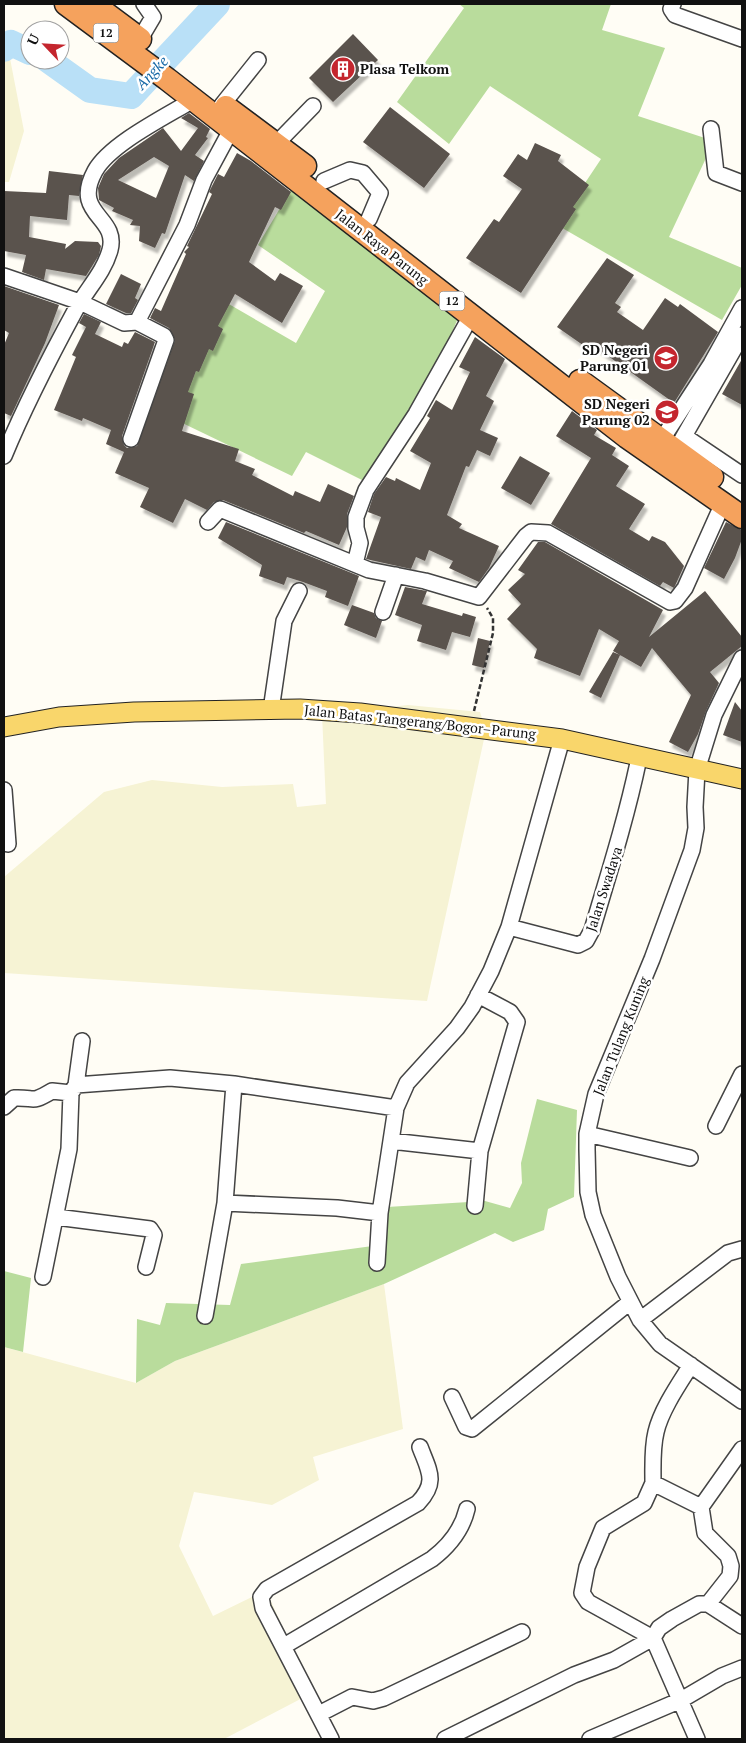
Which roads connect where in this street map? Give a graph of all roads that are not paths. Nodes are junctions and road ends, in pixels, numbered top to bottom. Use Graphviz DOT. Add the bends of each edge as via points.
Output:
graph roads {
  1 [pos="66,4"];
  2 [pos="93,4"];
  3 [pos="144,4"];
  4 [pos="673,4"];
  5 [pos="742,37"];
  6 [pos="147,50"];
  7 [pos="258,60"];
  8 [pos="172,74"];
  9 [pos="192,100"];
  10 [pos="222,105"];
  11 [pos="313,106"];
  12 [pos="710,129"];
  13 [pos="231,130"];
  14 [pos="276,144"];
  15 [pos="324,181"];
  16 [pos="742,183"];
  17 [pos="369,219"];
  18 [pos="4,276"];
  19 [pos="80,302"];
  20 [pos="742,308"];
  21 [pos="471,316"];
  22 [pos="137,322"];
  23 [pos="742,335"];
  24 [pos="131,440"];
  25 [pos="668,449"];
  26 [pos="4,456"];
  27 [pos="742,475"];
  28 [pos="733,501"];
  29 [pos="742,517"];
  30 [pos="208,522"];
  31 [pos="355,564"];
  32 [pos="396,575"];
  33 [pos="299,591"];
  34 [pos="383,612"];
  35 [pos="742,658"];
  36 [pos="271,710"];
  37 [pos="4,727"];
  38 [pos="562,739"];
  39 [pos="639,758"];
  40 [pos="697,770"];
  41 [pos="742,779"];
  42 [pos="4,790"];
  43 [pos="8,844"];
  44 [pos="509,927"];
  45 [pos="478,996"];
  46 [pos="82,1041"];
  47 [pos="742,1074"];
  48 [pos="234,1084"];
  49 [pos="74,1089"];
  50 [pos="4,1107"];
  51 [pos="396,1108"];
  52 [pos="716,1126"];
  53 [pos="587,1134"];
  54 [pos="391,1141"];
  55 [pos="480,1151"];
  56 [pos="690,1158"];
  57 [pos="224,1203"];
  58 [pos="475,1206"];
  59 [pos="380,1213"];
  60 [pos="56,1217"];
  61 [pos="742,1249"];
  62 [pos="376,1263"];
  63 [pos="146,1267"];
  64 [pos="43,1277"];
  65 [pos="630,1302"];
  66 [pos="205,1316"];
  67 [pos="640,1320"];
  68 [pos="691,1366"];
  69 [pos="452,1397"];
  70 [pos="742,1401"];
  71 [pos="420,1447"];
  72 [pos="742,1449"];
  73 [pos="653,1483"];
  74 [pos="701,1507"];
  75 [pos="467,1508"];
  76 [pos="708,1604"];
  77 [pos="742,1626"];
  78 [pos="522,1632"];
  79 [pos="653,1638"];
  80 [pos="284,1646"];
  81 [pos="742,1668"];
  82 [pos="681,1700"];
  83 [pos="319,1714"];
  84 [pos="331,1739"];
  85 [pos="445,1739"];
  86 [pos="590,1739"];
  87 [pos="697,1739"];
  1 -- 6 [label="highway, 12"];
  2 -- 6 [label="highway, 12"];
  3 -- 6 [label="street" via="153,17"];
  4 -- 5 [label="street" via="675,15"];
  6 -- 8 [label="highway, Jalan Raya Parung / 12"];
  7 -- 10 [label="street"];
  8 -- 9 [label="highway, Jalan Raya Parung / 12"];
  8 -- 10 [label="highway, Jalan Raya Parung / 12"];
  9 -- 13 [label="highway, Jalan Raya Parung / 12"];
  9 -- 19 [label="street" via="123,142 96,170 87,194 88,203 109,231 112,243 96,279"];
  10 -- 14 [label="highway, Jalan Raya Parung / 12"];
  11 -- 14 [label="street"];
  12 -- 16 [label="street" via="716,173"];
  13 -- 21 [label="highway, Jalan Raya Parung / 12"];
  13 -- 22 [label="street"];
  14 -- 15 [label="highway, Jalan Raya Parung / 12"];
  15 -- 17 [label="highway, Jalan Raya Parung / 12"];
  15 -- 17 [label="street" via="350,170 363,173 380,194"];
  17 -- 25 [label="highway, Jalan Raya Parung / 12"];
  18 -- 19 [label="street"];
  19 -- 22 [label="street" via="124,323"];
  19 -- 26 [label="street" via="30,394"];
  20 -- 25 [label="street"];
  21 -- 25 [label="highway, Jalan Raya Parung / 12"];
  21 -- 31 [label="street" via="416,414 366,490 356,517 360,543"];
  22 -- 24 [label="street" via="166,340"];
  23 -- 25 [label="street"];
  25 -- 27 [label="street"];
  25 -- 28 [label="highway, Jalan Raya Parung / 12"];
  28 -- 29 [label="highway, Jalan Raya Parung / 12"];
  28 -- 32 [label="street" via="675,601 663,599 587,553 540,531 526,536 479,597"];
  30 -- 31 [label="street" via="220,509"];
  31 -- 32 [label="street"];
  32 -- 34 [label="street"];
  33 -- 36 [label="street" via="284,620"];
  35 -- 40 [label="street, Jalan Tulang Kuning" via="714,715"];
  36 -- 37 [label="main road, Jalan Batas Tangerang/Bogor–Parung" via="134,712 59,717"];
  36 -- 38 [label="main road, Jalan Batas Tangerang/Bogor–Parung" via="360,713"];
  38 -- 39 [label="main road, Jalan Batas Tangerang/Bogor–Parung"];
  38 -- 44 [label="street"];
  39 -- 40 [label="main road, Jalan Batas Tangerang/Bogor–Parung"];
  39 -- 44 [label="street, Jalan Swadaya" via="630,804 586,941 578,945"];
  40 -- 41 [label="main road, Jalan Batas Tangerang/Bogor–Parung"];
  40 -- 53 [label="street, Jalan Tulang Kuning" via="696,828 692,850 652,959 596,1094"];
  42 -- 43 [label="street"];
  44 -- 45 [label="street"];
  45 -- 51 [label="street" via="457,1028 407,1083"];
  45 -- 55 [label="street" via="510,1012 517,1022"];
  46 -- 49 [label="street"];
  47 -- 52 [label="street"];
  48 -- 49 [label="street" via="170,1078"];
  48 -- 51 [label="street"];
  48 -- 57 [label="street"];
  49 -- 50 [label="street" via="52,1091 41,1099 14,1098"];
  49 -- 60 [label="street" via="69,1149"];
  51 -- 54 [label="street"];
  53 -- 56 [label="street"];
  53 -- 65 [label="street, Jalan Tulang Kuning" via="588,1192 593,1215"];
  54 -- 55 [label="street"];
  54 -- 59 [label="street"];
  55 -- 58 [label="street"];
  57 -- 59 [label="street"];
  57 -- 66 [label="street"];
  59 -- 62 [label="street"];
  60 -- 63 [label="street" via="150,1229 154,1235"];
  60 -- 64 [label="street"];
  61 -- 67 [label="street" via="728,1253"];
  65 -- 67 [label="street, Jalan Tulang Kuning"];
  65 -- 69 [label="street" via="472,1429 466,1427"];
  67 -- 68 [label="street, Jalan Tulang Kuning" via="660,1344"];
  68 -- 70 [label="street, Jalan Tulang Kuning"];
  68 -- 73 [label="street" via="656,1429"];
  71 -- 80 [label="street" via="431,1475 431,1484 418,1503 264,1591 263,1608"];
  72 -- 74 [label="street"];
  73 -- 74 [label="street"];
  73 -- 79 [label="street" via="644,1504 604,1528 587,1566 582,1593 588,1602"];
  74 -- 76 [label="street" via="705,1533 728,1556 731,1566 730,1576"];
  75 -- 80 [label="street" via="459,1529 432,1559"];
  76 -- 77 [label="street"];
  76 -- 79 [label="street" via="699,1604 672,1619 659,1628"];
  78 -- 83 [label="street" via="384,1698 373,1701 352,1697"];
  79 -- 82 [label="street"];
  79 -- 85 [label="street" via="614,1660 574,1675"];
  80 -- 83 [label="street"];
  81 -- 82 [label="street" via="727,1673"];
  82 -- 86 [label="street"];
  82 -- 87 [label="street"];
  83 -- 84 [label="street"];
}
